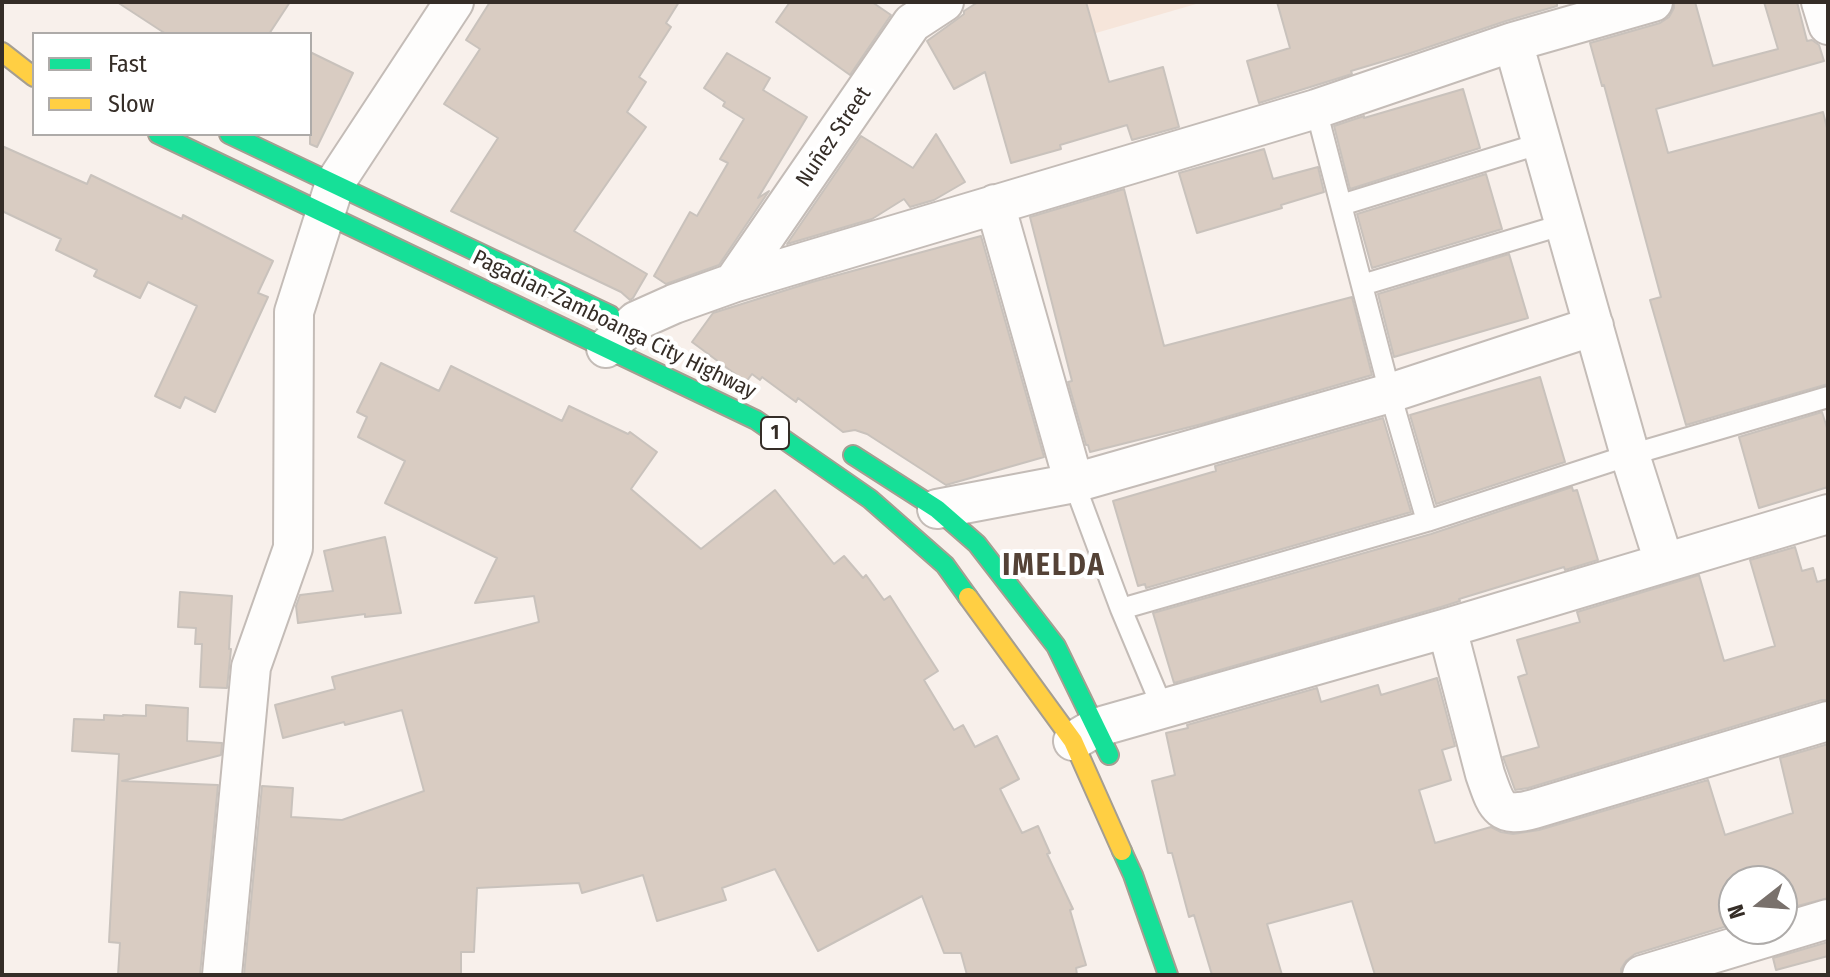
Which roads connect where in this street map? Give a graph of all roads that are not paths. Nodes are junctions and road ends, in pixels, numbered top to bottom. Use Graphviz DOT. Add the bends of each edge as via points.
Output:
graph roads {
  1 [pos="454,2"];
  2 [pos="944,2"];
  3 [pos="1653,2"];
  4 [pos="1821,2"];
  5 [pos="1828,25"];
  6 [pos="6,42"];
  7 [pos="1513,42"];
  8 [pos="32,74"];
  9 [pos="1316,109"];
  10 [pos="163,136"];
  11 [pos="232,136"];
  12 [pos="1542,143"];
  13 [pos="330,199"];
  14 [pos="995,204"];
  15 [pos="1341,205"];
  16 [pos="1565,224"];
  17 [pos="733,283"];
  18 [pos="1362,285"];
  19 [pos="1594,326"];
  20 [pos="627,335"];
  21 [pos="1390,393"];
  22 [pos="1828,397"];
  23 [pos="835,445"];
  24 [pos="1630,455"];
  25 [pos="1074,483"];
  26 [pos="937,509"];
  27 [pos="1828,514"];
  28 [pos="1427,521"];
  29 [pos="1664,562"];
  30 [pos="1121,609"];
  31 [pos="1447,628"];
  32 [pos="1163,709"];
  33 [pos="1828,721"];
  34 [pos="1084,734"];
  35 [pos="1118,774"];
  36 [pos="1828,919"];
  37 [pos="222,975"];
  38 [pos="1168,975"];
  39 [pos="1642,975"];
  1 -- 13 [label="street"];
  2 -- 17 [label="street, Nuñez Street" via="912,23"];
  3 -- 7 [label="street"];
  4 -- 5 [label="street"];
  6 -- 8 [label="highway"];
  7 -- 9 [label="street"];
  7 -- 12 [label="street"];
  9 -- 14 [label="street"];
  9 -- 15 [label="lane"];
  10 -- 13 [label="highway, Pagadian-Zamboanga City Highway / 1"];
  11 -- 13 [label="highway, Pagadian-Zamboanga City Highway / 1"];
  12 -- 15 [label="lane"];
  12 -- 16 [label="street"];
  13 -- 20 [label="highway, Pagadian-Zamboanga City Highway / 1"];
  13 -- 20 [label="highway, Pagadian-Zamboanga City Highway / 1"];
  13 -- 37 [label="street" via="294,312 293,548 251,667"];
  14 -- 17 [label="street"];
  14 -- 25 [label="street"];
  15 -- 18 [label="lane"];
  16 -- 18 [label="lane"];
  16 -- 19 [label="street"];
  17 -- 20 [label="street" via="636,321"];
  18 -- 21 [label="lane"];
  19 -- 21 [label="street"];
  19 -- 24 [label="street"];
  20 -- 34 [label="highway, Pagadian-Zamboanga City Highway / 1" via="870,499 945,565"];
  21 -- 25 [label="street"];
  21 -- 28 [label="lane"];
  22 -- 24 [label="lane"];
  23 -- 26 [label="highway, Pagadian-Zamboanga City Highway / 1"];
  24 -- 28 [label="lane"];
  24 -- 29 [label="street"];
  25 -- 26 [label="street"];
  25 -- 30 [label="lane"];
  26 -- 34 [label="highway, Pagadian-Zamboanga City Highway / 1" via="977,544 1056,646"];
  27 -- 29 [label="street"];
  28 -- 30 [label="lane"];
  29 -- 31 [label="street"];
  30 -- 32 [label="lane"];
  31 -- 32 [label="street"];
  31 -- 33 [label="street" via="1493,798 1500,808 1517,814"];
  32 -- 34 [label="street"];
  34 -- 35 [label="highway, Pagadian-Zamboanga City Highway / 1"];
  34 -- 38 [label="highway, Pagadian-Zamboanga City Highway / 1"];
  36 -- 39 [label="street"];
}
